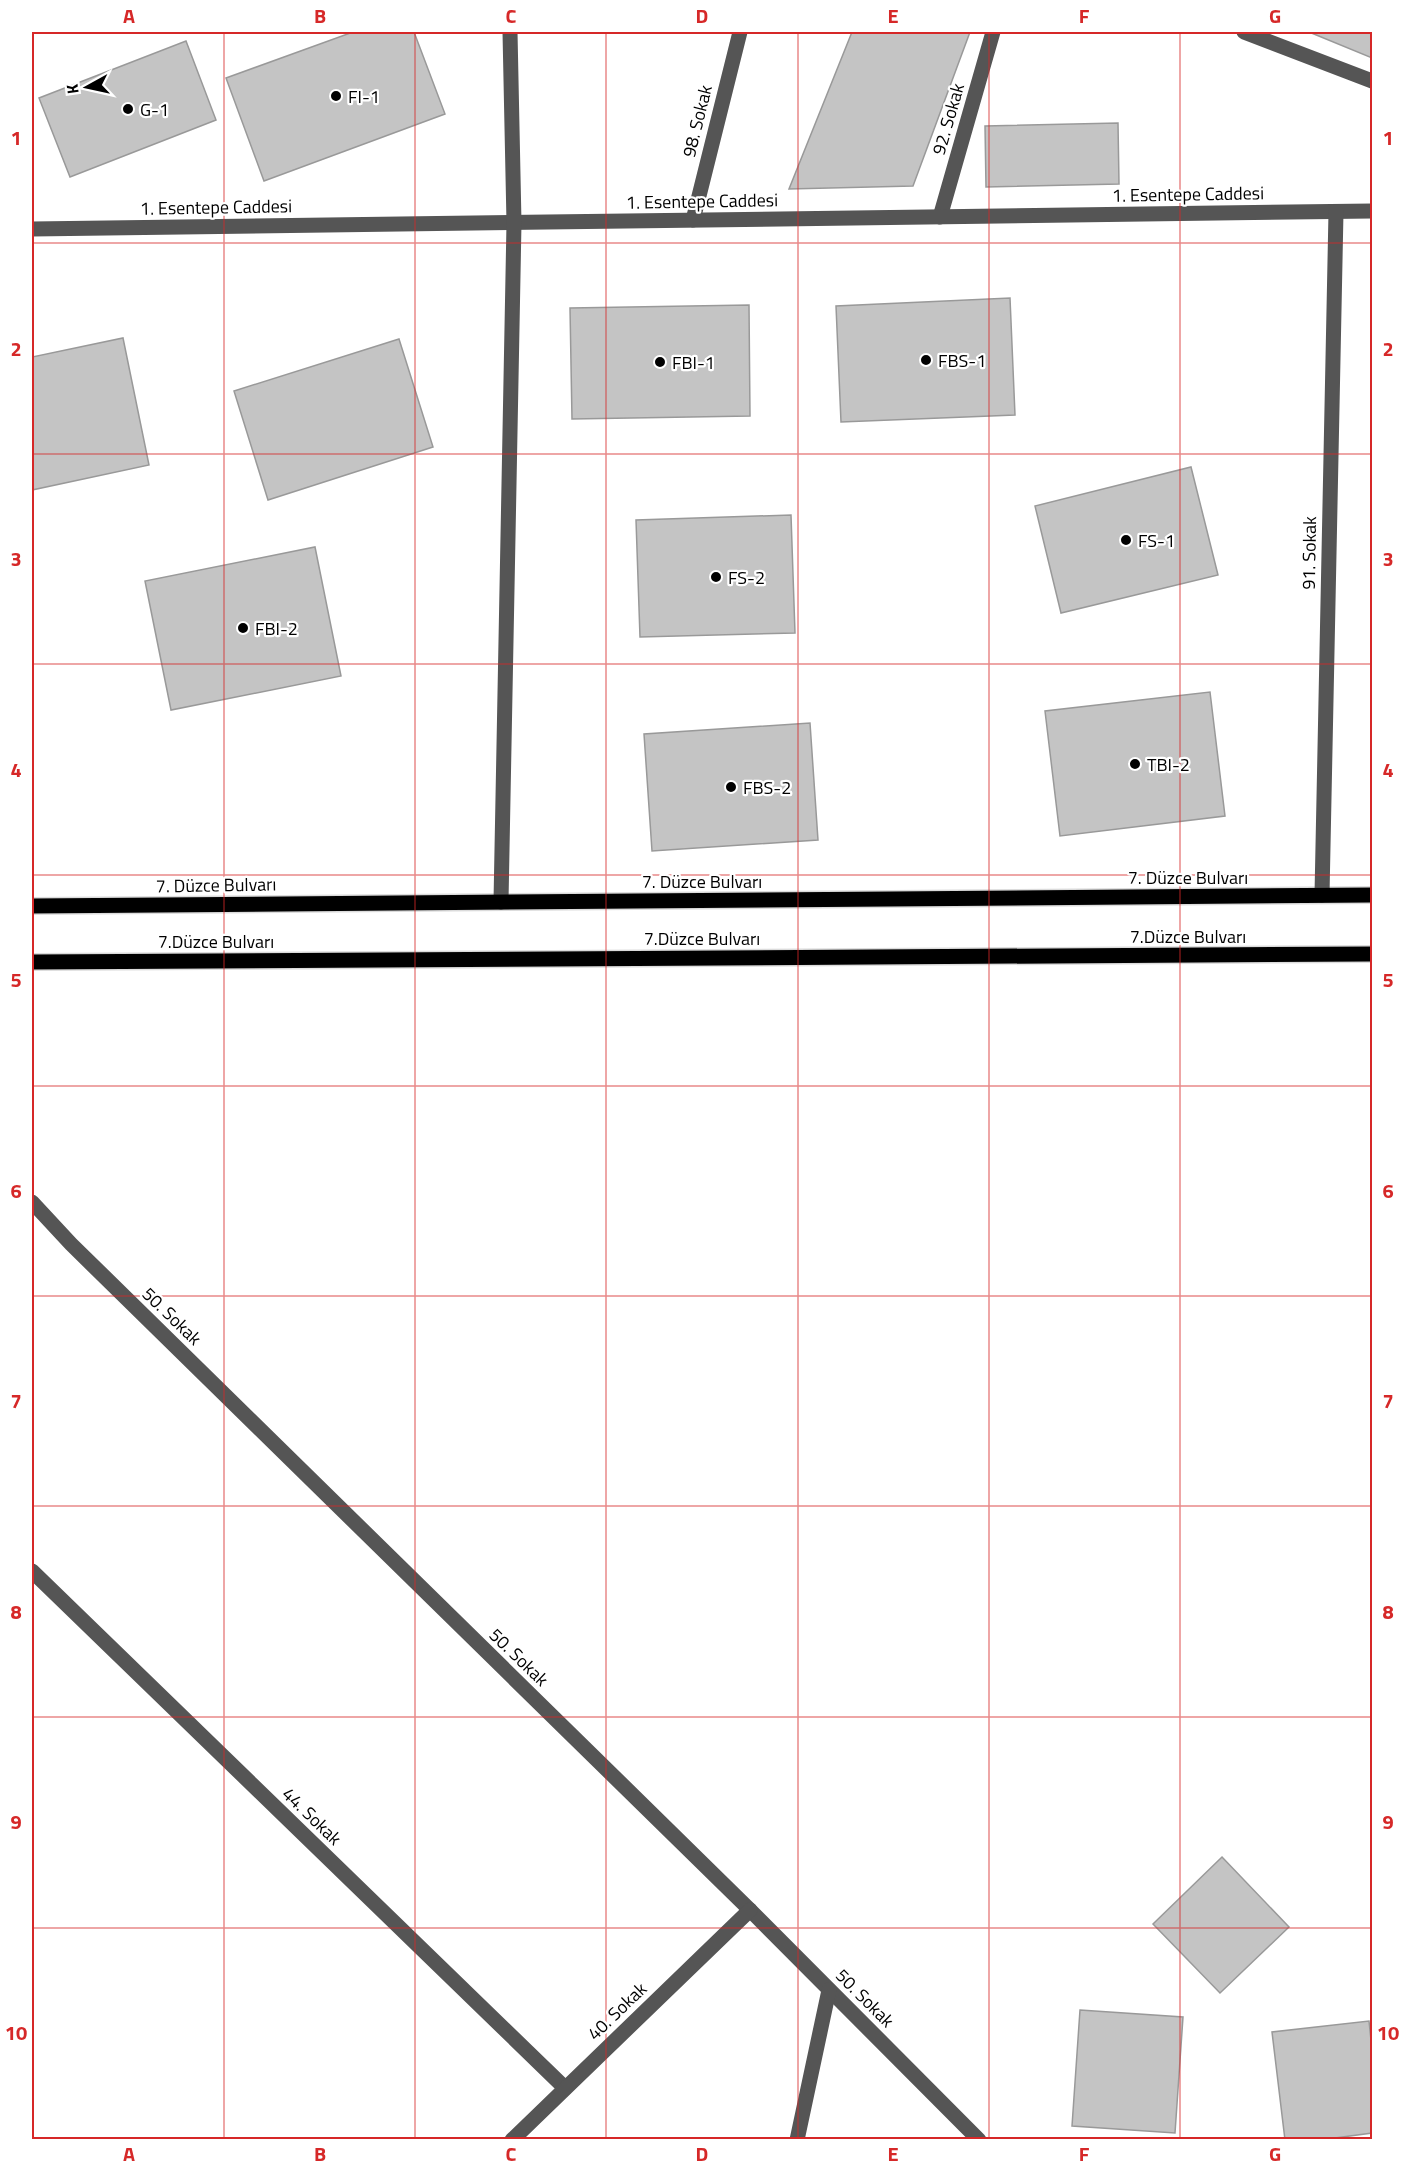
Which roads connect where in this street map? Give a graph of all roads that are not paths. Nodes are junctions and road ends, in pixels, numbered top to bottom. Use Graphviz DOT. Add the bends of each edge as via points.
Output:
graph roads {
  1 [pos="510,32"];
  2 [pos="740,32"];
  3 [pos="993,32"];
  4 [pos="1244,32"];
  5 [pos="1372,81"];
  6 [pos="1372,211"];
  7 [pos="1336,212"];
  8 [pos="940,217"];
  9 [pos="693,220"];
  10 [pos="514,223"];
  11 [pos="32,229"];
  12 [pos="1322,895"];
  13 [pos="1372,895"];
  14 [pos="501,902"];
  15 [pos="32,906"];
  16 [pos="1372,954"];
  17 [pos="32,962"];
  18 [pos="32,1202"];
  19 [pos="32,1571"];
  20 [pos="750,1910"];
  21 [pos="829,1990"];
  22 [pos="565,2088"];
  23 [pos="512,2139"];
  24 [pos="797,2139"];
  25 [pos="979,2139"];
  1 -- 10 [label="street"];
  2 -- 9 [label="street, 98. Sokak"];
  3 -- 8 [label="street, 92. Sokak"];
  4 -- 5 [label="street"];
  6 -- 7 [label="street, 1. Esentepe Caddesi"];
  7 -- 8 [label="street, 1. Esentepe Caddesi"];
  7 -- 12 [label="street, 91. Sokak"];
  8 -- 9 [label="street, 1. Esentepe Caddesi"];
  9 -- 10 [label="street, 1. Esentepe Caddesi"];
  10 -- 11 [label="street, 1. Esentepe Caddesi"];
  10 -- 14 [label="street"];
  12 -- 13 [label="main road, 7. Düzce Bulvarı"];
  12 -- 14 [label="main road, 7. Düzce Bulvarı"];
  14 -- 15 [label="main road, 7. Düzce Bulvarı"];
  16 -- 17 [label="main road, 7.Düzce Bulvarı"];
  18 -- 20 [label="street, 50. Sokak"];
  19 -- 22 [label="street, 44. Sokak"];
  20 -- 21 [label="street, 50. Sokak"];
  20 -- 22 [label="street, 40. Sokak"];
  21 -- 24 [label="street"];
  21 -- 25 [label="street, 50. Sokak"];
  22 -- 23 [label="street, 40. Sokak"];
}
